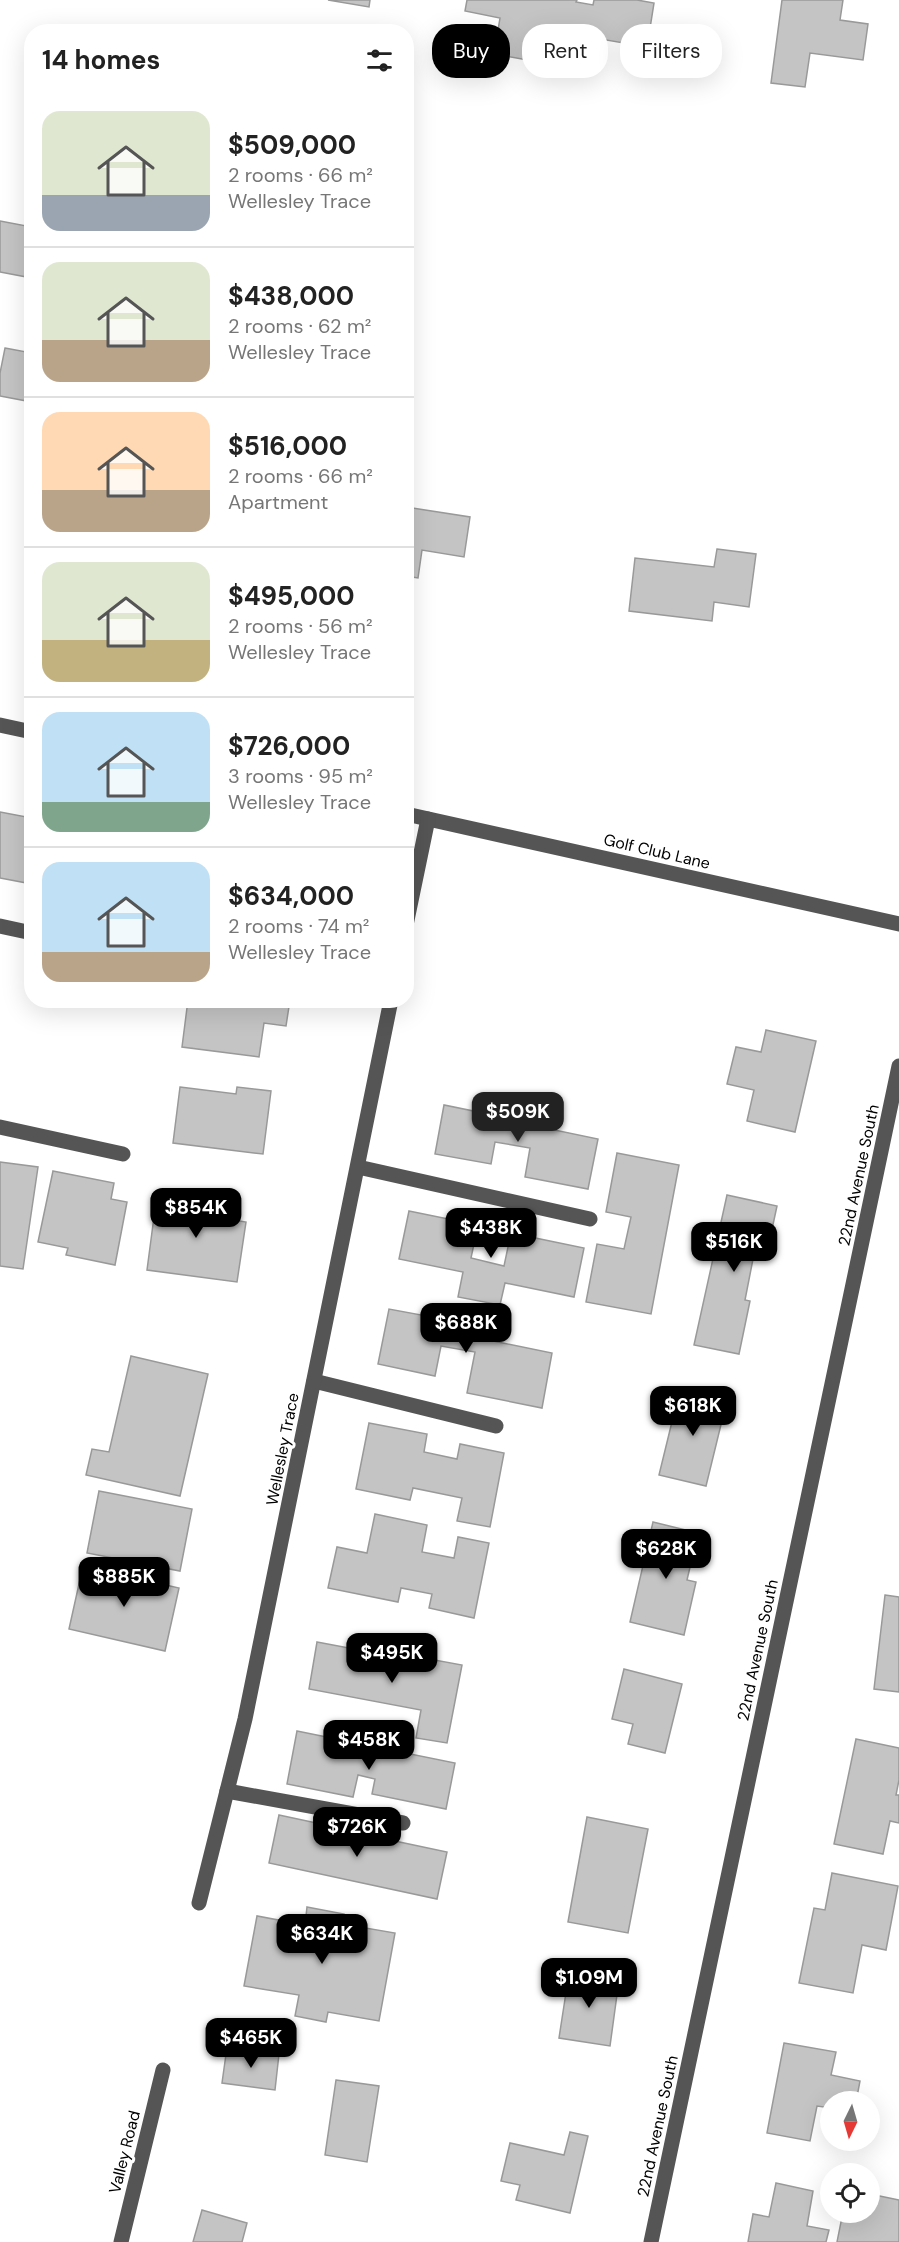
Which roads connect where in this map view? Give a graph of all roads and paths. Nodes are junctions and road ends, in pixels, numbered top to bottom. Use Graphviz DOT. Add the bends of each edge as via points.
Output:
graph roads {
  1 [pos="0,725"];
  2 [pos="24,730"];
  3 [pos="414,816"];
  4 [pos="428,819"];
  5 [pos="414,887"];
  6 [pos="899,924"];
  7 [pos="0,926"];
  8 [pos="24,931"];
  9 [pos="389,1008"];
  10 [pos="899,1066"];
  11 [pos="0,1127"];
  12 [pos="123,1154"];
  13 [pos="358,1167"];
  14 [pos="590,1219"];
  15 [pos="314,1381"];
  16 [pos="496,1426"];
  17 [pos="227,1791"];
  18 [pos="403,1823"];
  19 [pos="199,1903"];
  20 [pos="163,2070"];
  21 [pos="121,2242"];
  22 [pos="651,2242"];
  1 -- 2 [label="street"];
  3 -- 4 [label="street, Golf Club Lane"];
  4 -- 5 [label="street"];
  4 -- 6 [label="street, Golf Club Lane"];
  7 -- 8 [label="street"];
  9 -- 13 [label="street, Wellesley Trace"];
  10 -- 22 [label="street, 22nd Avenue South"];
  11 -- 12 [label="street"];
  13 -- 14 [label="street"];
  13 -- 15 [label="street, Wellesley Trace"];
  15 -- 16 [label="street"];
  15 -- 17 [label="street, Wellesley Trace"];
  17 -- 18 [label="street"];
  17 -- 19 [label="street, Wellesley Trace"];
  20 -- 21 [label="street, Valley Road"];
}
